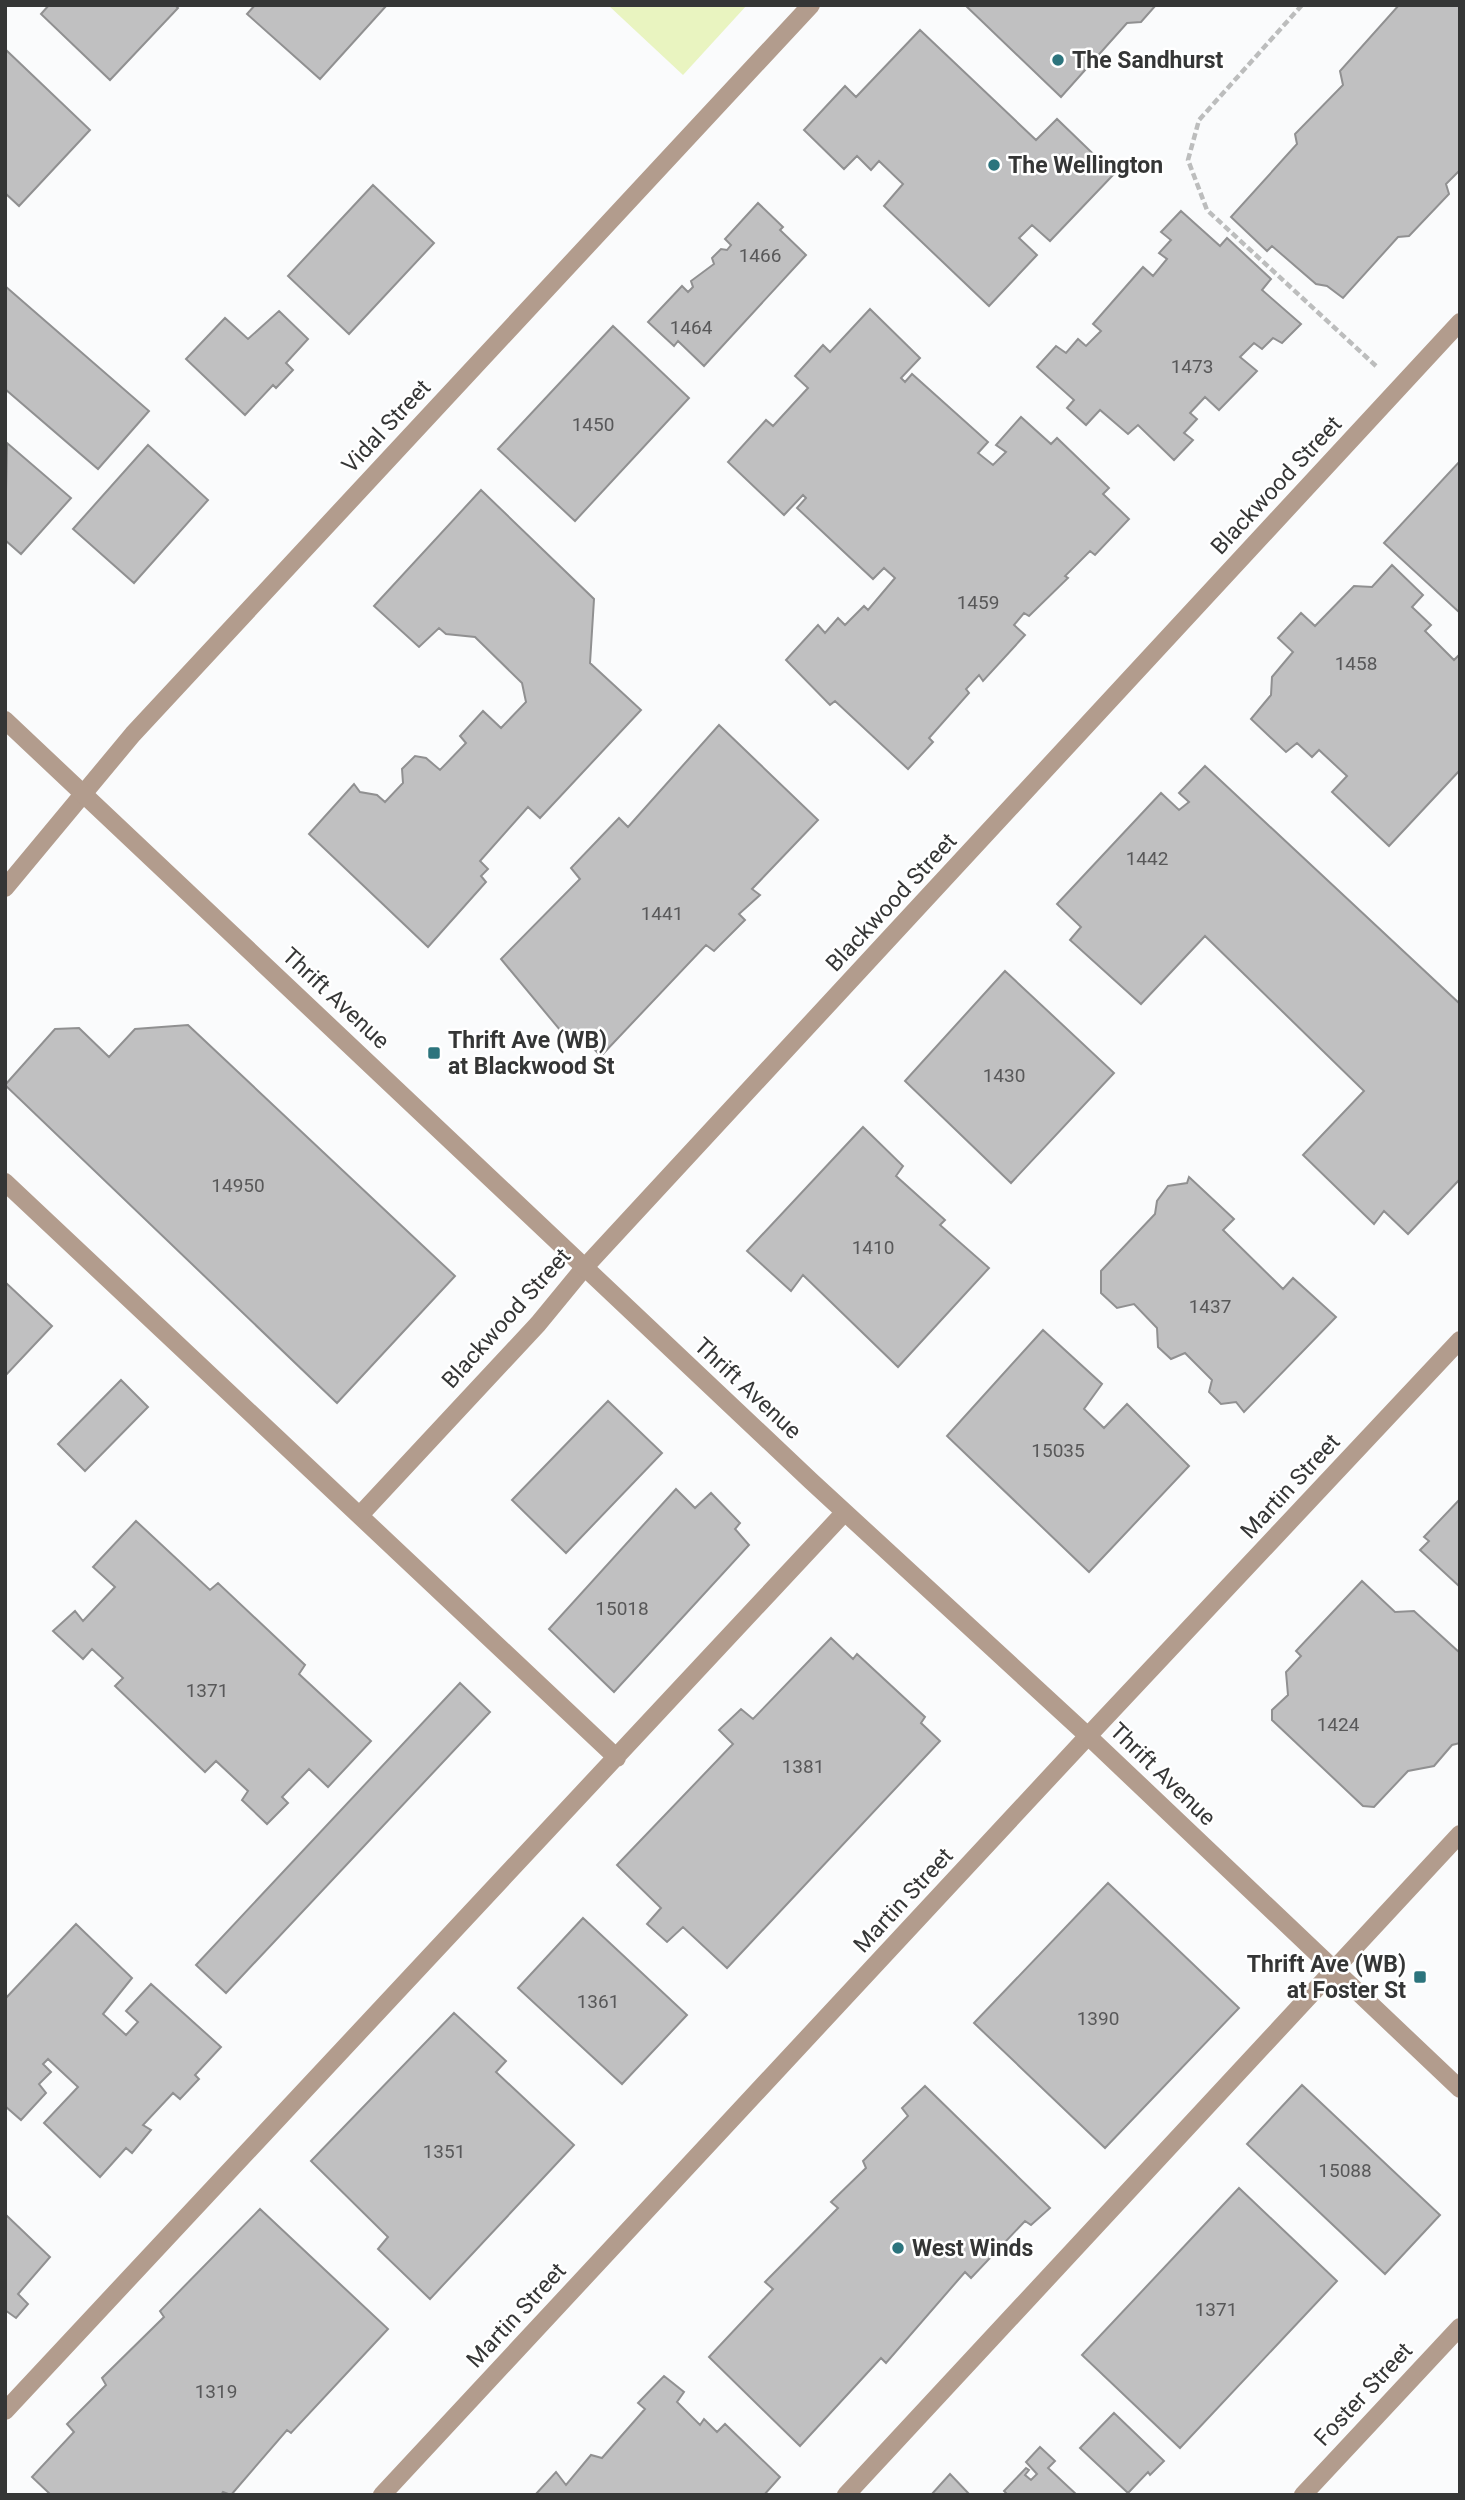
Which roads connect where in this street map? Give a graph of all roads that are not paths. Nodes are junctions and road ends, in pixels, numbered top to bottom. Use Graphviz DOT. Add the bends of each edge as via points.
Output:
graph roads {
  1 [pos="811,5"];
  2 [pos="1460,323"];
  3 [pos="5,720"];
  4 [pos="84,794"];
  5 [pos="5,888"];
  6 [pos="5,1182"];
  7 [pos="583,1268"];
  8 [pos="1460,1339"];
  9 [pos="844,1513"];
  10 [pos="360,1515"];
  11 [pos="1088,1736"];
  12 [pos="617,1758"];
  13 [pos="1460,1834"];
  14 [pos="1334,1970"];
  15 [pos="1460,2089"];
  16 [pos="1460,2327"];
  17 [pos="5,2411"];
  18 [pos="382,2495"];
  19 [pos="846,2495"];
  20 [pos="1303,2495"];
  1 -- 4 [label="street, Vidal Street" via="133,734"];
  2 -- 7 [label="street, Blackwood Street"];
  3 -- 4 [label="street, Thrift Avenue"];
  4 -- 5 [label="street, Vidal Street"];
  4 -- 7 [label="street, Thrift Avenue"];
  6 -- 10 [label="street"];
  7 -- 9 [label="street, Thrift Avenue"];
  7 -- 10 [label="street, Blackwood Street" via="538,1324"];
  8 -- 11 [label="street, Martin Street"];
  9 -- 11 [label="street, Thrift Avenue"];
  9 -- 12 [label="street"];
  10 -- 12 [label="street"];
  11 -- 14 [label="street, Thrift Avenue"];
  11 -- 18 [label="street, Martin Street"];
  12 -- 17 [label="street"];
  13 -- 14 [label="street"];
  14 -- 15 [label="street, Thrift Avenue"];
  14 -- 19 [label="street"];
  16 -- 20 [label="street, Foster Street"];
}
